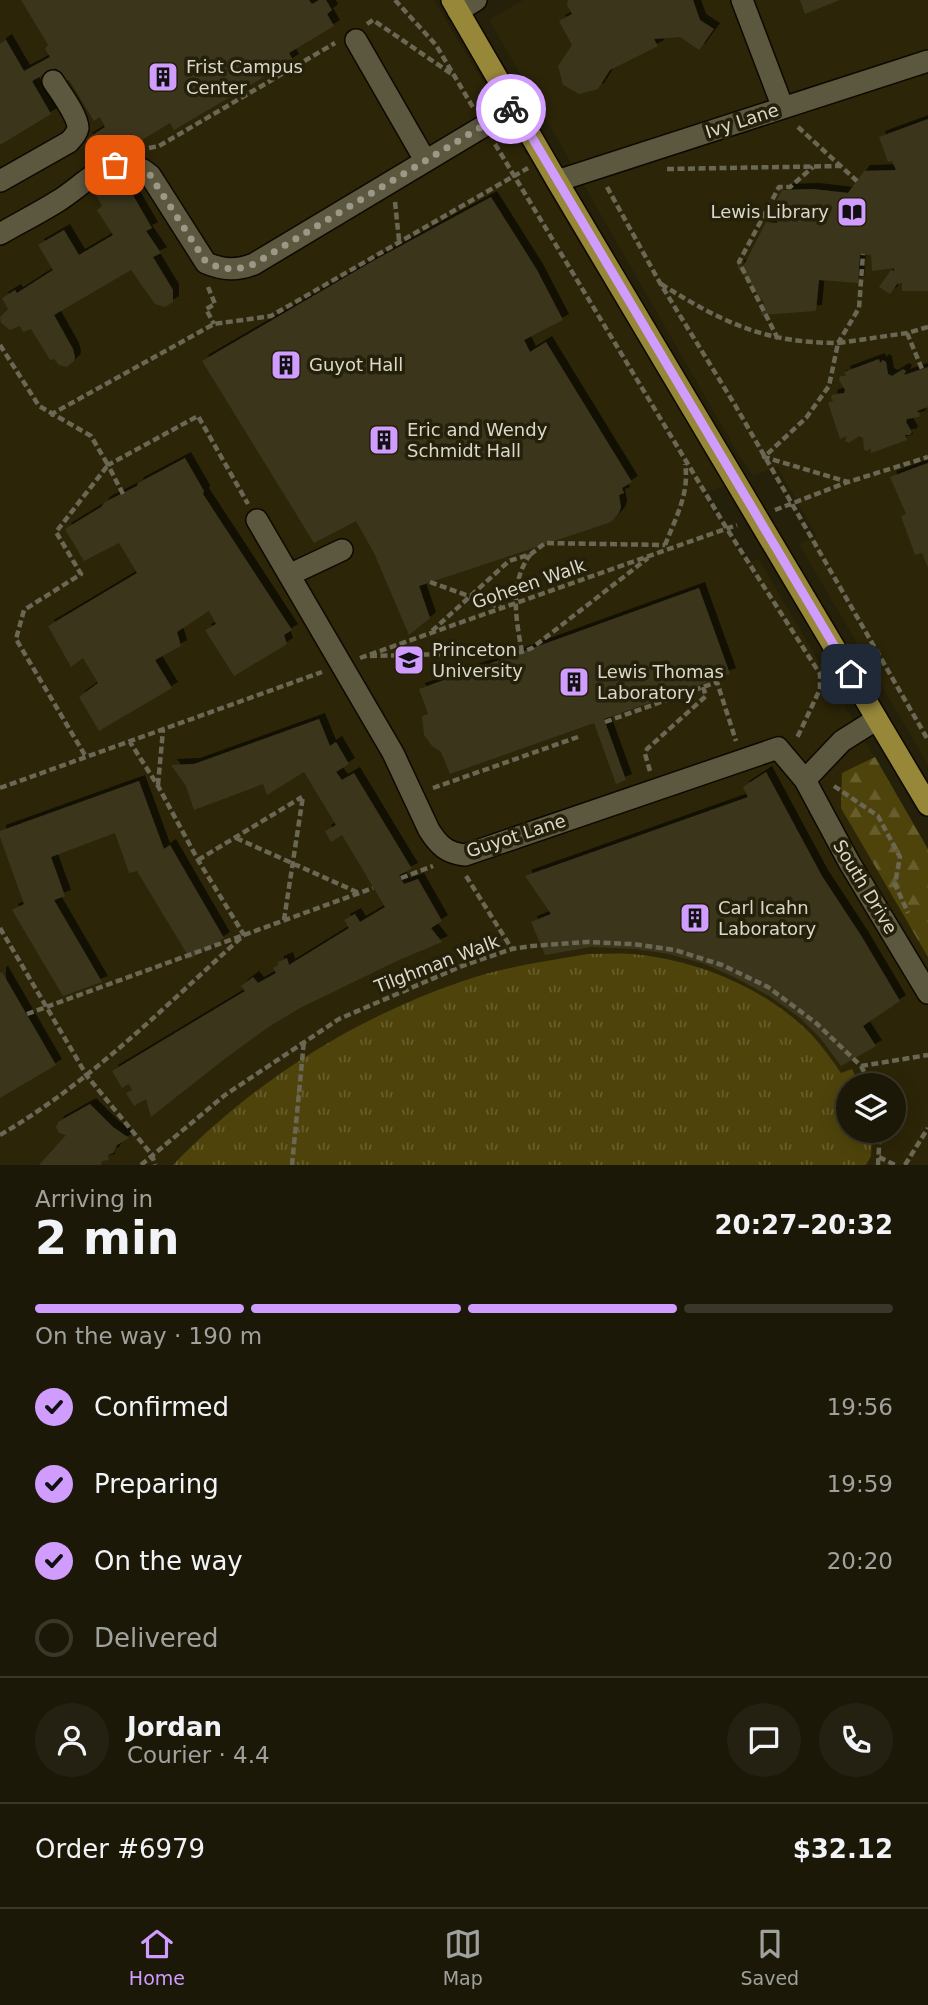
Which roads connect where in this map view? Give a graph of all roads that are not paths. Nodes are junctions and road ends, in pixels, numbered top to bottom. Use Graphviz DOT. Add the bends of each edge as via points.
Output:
graph roads {
  1 [pos="742,0"];
  2 [pos="462,4"];
  3 [pos="352,36"];
  4 [pos="928,61"];
  5 [pos="53,81"];
  6 [pos="514,107"];
  7 [pos="783,107"];
  8 [pos="425,160"];
  9 [pos="0,181"];
  10 [pos="557,181"];
  11 [pos="0,234"];
  12 [pos="257,520"];
  13 [pos="342,550"];
  14 [pos="289,575"];
  15 [pos="877,719"];
  16 [pos="805,780"];
  17 [pos="928,805"];
  18 [pos="928,993"];
  1 -- 7 [label="street"];
  2 -- 6 [label="main road"];
  3 -- 8 [label="street"];
  4 -- 7 [label="street, Ivy Lane"];
  5 -- 9 [label="street" via="74,117 78,128 74,137"];
  6 -- 8 [label="street"];
  6 -- 10 [label="main road"];
  7 -- 10 [label="street, Ivy Lane"];
  8 -- 11 [label="street" via="242,269 217,268 206,262 150,175 127,164 100,172"];
  10 -- 15 [label="main road"];
  12 -- 14 [label="street, Guyot Lane"];
  13 -- 14 [label="street"];
  14 -- 16 [label="street, Guyot Lane" via="393,753 437,842 453,854 465,855 778,748"];
  15 -- 16 [label="street" via="842,741"];
  15 -- 17 [label="main road"];
  16 -- 18 [label="street, South Drive"];
}
